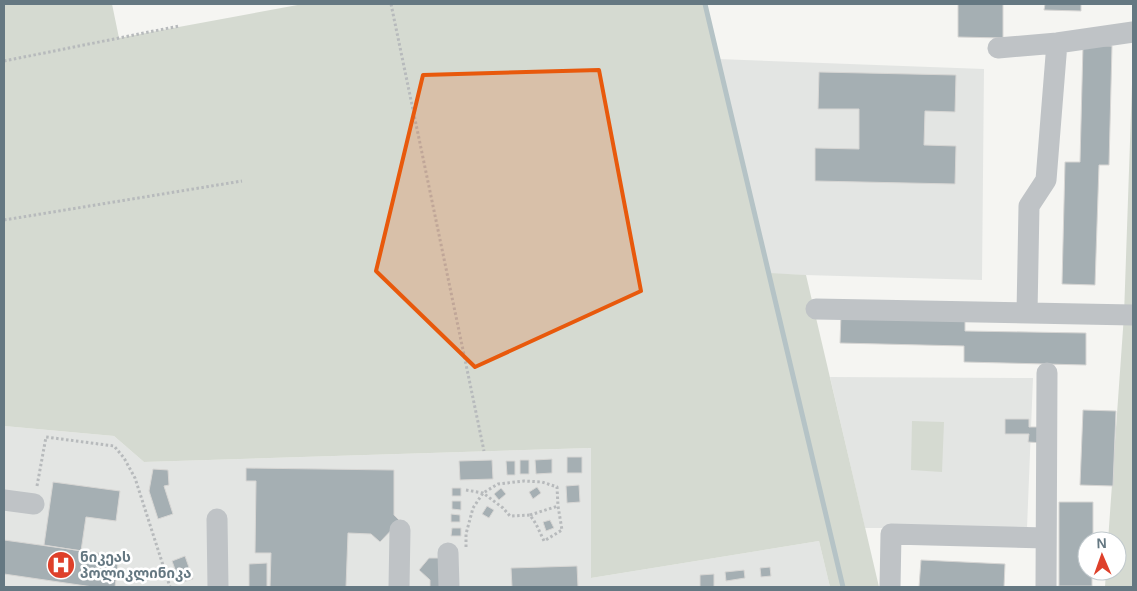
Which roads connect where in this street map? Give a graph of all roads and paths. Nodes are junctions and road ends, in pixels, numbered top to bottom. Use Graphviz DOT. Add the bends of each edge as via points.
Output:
graph roads {
  1 [pos="391,4"];
  2 [pos="179,26"];
  3 [pos="1133,32"];
  4 [pos="1056,43"];
  5 [pos="998,48"];
  6 [pos="4,61"];
  7 [pos="242,181"];
  8 [pos="4,220"];
  9 [pos="816,309"];
  10 [pos="1027,313"];
  11 [pos="1133,315"];
  12 [pos="1047,374"];
  13 [pos="484,451"];
  14 [pos="466,490"];
  15 [pos="483,493"];
  16 [pos="4,500"];
  17 [pos="34,504"];
  18 [pos="558,506"];
  19 [pos="530,515"];
  20 [pos="217,519"];
  21 [pos="400,530"];
  22 [pos="1046,538"];
  23 [pos="448,553"];
  24 [pos="170,587"];
  25 [pos="218,587"];
  26 [pos="399,587"];
  27 [pos="449,587"];
  28 [pos="890,587"];
  29 [pos="1046,587"];
  1 -- 13 [label="path"];
  2 -- 6 [label="path"];
  3 -- 4 [label="lane"];
  4 -- 5 [label="lane"];
  4 -- 10 [label="lane" via="1046,180 1029,206"];
  7 -- 8 [label="path"];
  9 -- 10 [label="lane"];
  10 -- 11 [label="lane"];
  12 -- 22 [label="lane"];
  14 -- 15 [label="path"];
  15 -- 18 [label="path" via="498,484 542,482 557,487"];
  15 -- 19 [label="path" via="510,516"];
  15 -- 23 [label="path" via="473,508 466,534 466,555"];
  16 -- 17 [label="lane"];
  17 -- 24 [label="path" via="46,437 114,446 135,478"];
  18 -- 19 [label="path"];
  18 -- 19 [label="path" via="562,530 544,541"];
  20 -- 25 [label="lane"];
  21 -- 26 [label="lane"];
  22 -- 28 [label="lane" via="891,534"];
  22 -- 29 [label="lane"];
  23 -- 27 [label="lane"];
}
